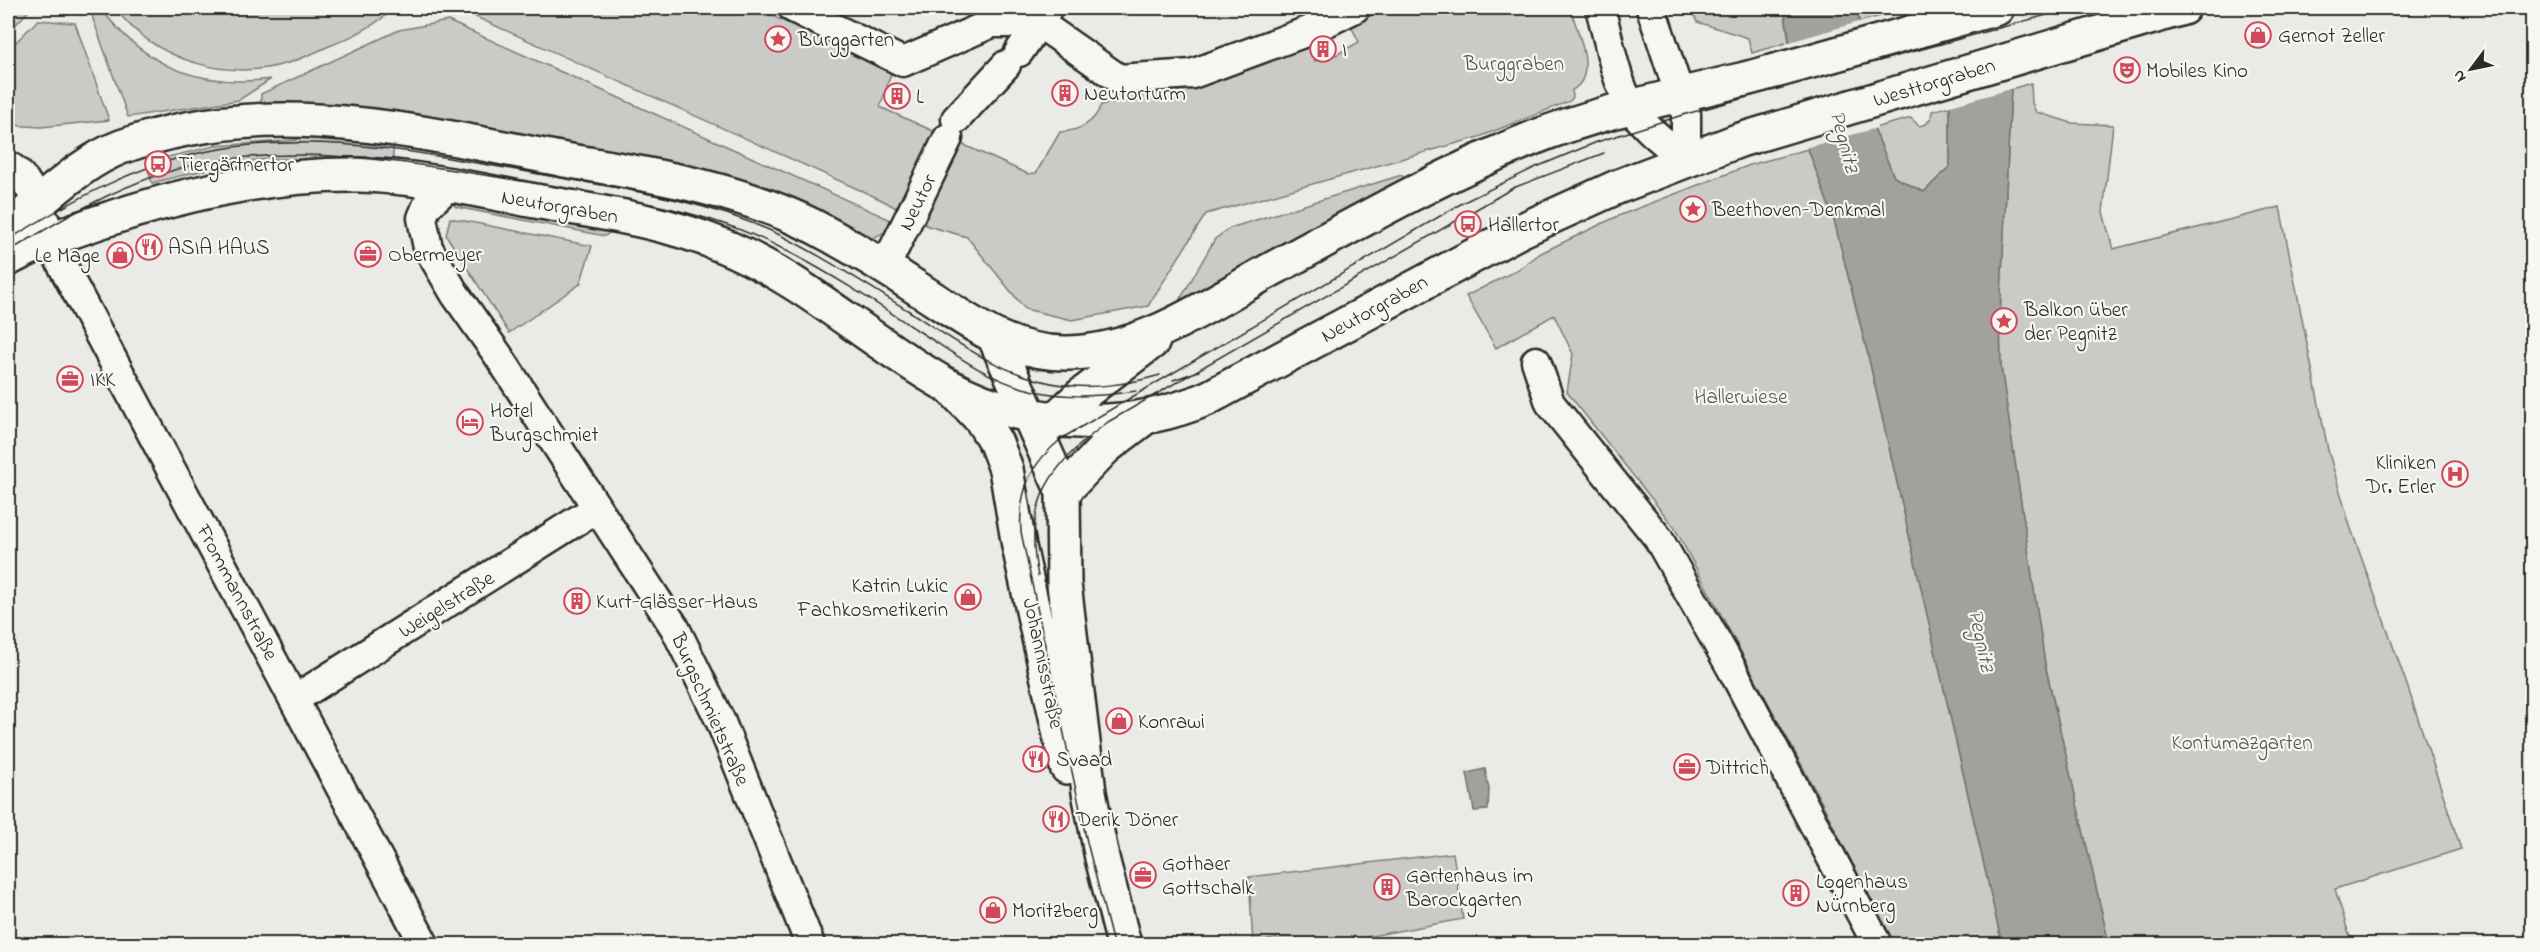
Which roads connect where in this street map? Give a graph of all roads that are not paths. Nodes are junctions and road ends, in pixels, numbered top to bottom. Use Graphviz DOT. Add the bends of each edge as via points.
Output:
graph roads {
  1 [pos="793,8"];
  2 [pos="1355,8"];
  3 [pos="1600,8"];
  4 [pos="1651,8"];
  5 [pos="1997,8"];
  6 [pos="2183,8"];
  7 [pos="1042,15"];
  8 [pos="1681,95"];
  9 [pos="1631,107"];
  10 [pos="1686,160"];
  11 [pos="8,166"];
  12 [pos="449,186"];
  13 [pos="38,205"];
  14 [pos="8,227"];
  15 [pos="50,239"];
  16 [pos="8,259"];
  17 [pos="885,267"];
  18 [pos="1183,318"];
  19 [pos="995,338"];
  20 [pos="1536,361"];
  21 [pos="946,385"];
  22 [pos="1145,418"];
  23 [pos="1041,422"];
  24 [pos="1010,486"];
  25 [pos="1063,492"];
  26 [pos="597,508"];
  27 [pos="295,699"];
  28 [pos="805,943"];
  29 [pos="424,945"];
  30 [pos="1108,945"];
  31 [pos="1124,945"];
  32 [pos="1877,945"];
  1 -- 7 [label="street" via="903,62 992,23"];
  2 -- 7 [label="street" via="1311,30 1192,74 1119,79"];
  3 -- 9 [label="street"];
  4 -- 8 [label="street"];
  5 -- 8 [label="main road"];
  6 -- 10 [label="main road, Westtorgraben"];
  7 -- 17 [label="street, Neutor" via="1013,59 952,128"];
  8 -- 9 [label="main road"];
  8 -- 10 [label="street" via="1686,114"];
  9 -- 10 [label="street"];
  9 -- 18 [label="main road" via="1567,125 1452,173"];
  10 -- 22 [label="main road, Neutorgraben" via="1520,231 1208,398"];
  11 -- 13 [label="street, Frommannstraße" via="27,184"];
  12 -- 15 [label="main road, Neutorgraben" via="358,175 256,181 174,198"];
  12 -- 21 [label="main road, Neutorgraben" via="645,222 722,245 786,278"];
  12 -- 26 [label="street, Burgschmietstraße" via="424,213 428,248"];
  13 -- 14 [label="main road"];
  13 -- 15 [label="street, Frommannstraße"];
  13 -- 17 [label="main road" via="105,155 137,142 232,123 338,121 422,133 730,193 816,228"];
  15 -- 16 [label="main road, Neutorgraben"];
  15 -- 27 [label="street, Frommannstraße"];
  17 -- 19 [label="main road"];
  18 -- 19 [label="main road" via="1141,339 1096,351 1036,351"];
  18 -- 23 [label="main road"];
  19 -- 23 [label="main road"];
  20 -- 32 [label="street" via="1550,403 1659,538"];
  21 -- 23 [label="main road, Neutorgraben"];
  21 -- 24 [label="main road, Johannisstraße" via="972,408 989,432 1001,454"];
  22 -- 23 [label="main road, Neutorgraben"];
  22 -- 25 [label="main road" via="1105,448"];
  23 -- 24 [label="main road, Johannisstraße"];
  23 -- 25 [label="main road, Johannisstraße"];
  24 -- 30 [label="main road, Johannisstraße" via="1011,510 1038,638"];
  25 -- 31 [label="main road, Johannisstraße" via="1064,584 1089,792"];
  26 -- 27 [label="street, Weigelstraße"];
  26 -- 28 [label="street, Burgschmietstraße" via="675,628 720,720"];
  27 -- 29 [label="street, Frommannstraße"];
}
